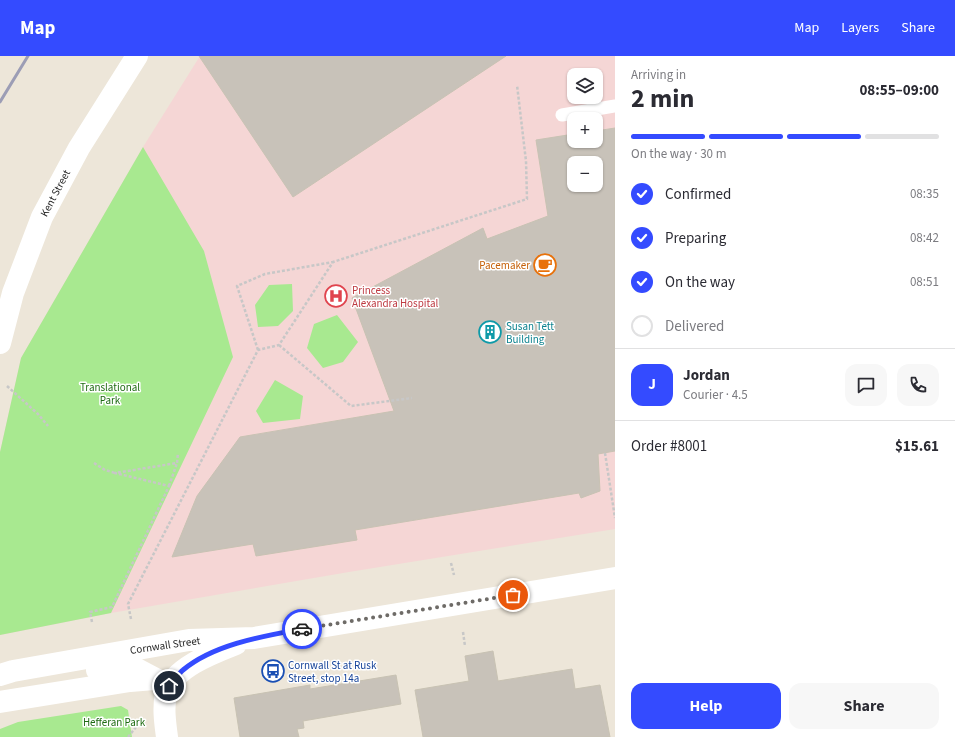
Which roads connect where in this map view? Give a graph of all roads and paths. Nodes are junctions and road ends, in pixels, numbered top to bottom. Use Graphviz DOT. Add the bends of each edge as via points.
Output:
graph roads {
  1 [pos="137,56"];
  2 [pos="517,85"];
  3 [pos="615,106"];
  4 [pos="562,115"];
  5 [pos="333,262"];
  6 [pos="0,344"];
  7 [pos="279,345"];
  8 [pos="258,350"];
  9 [pos="7,386"];
  10 [pos="412,398"];
  11 [pos="48,426"];
  12 [pos="178,453"];
  13 [pos="605,453"];
  14 [pos="94,463"];
  15 [pos="177,463"];
  16 [pos="114,473"];
  17 [pos="169,486"];
  18 [pos="615,518"];
  19 [pos="452,563"];
  20 [pos="454,575"];
  21 [pos="615,578"];
  22 [pos="130,620"];
  23 [pos="92,622"];
  24 [pos="463,632"];
  25 [pos="254,638"];
  26 [pos="465,646"];
  27 [pos="0,675"];
  28 [pos="162,682"];
  29 [pos="0,685"];
  30 [pos="0,702"];
  31 [pos="136,727"];
  32 [pos="128,737"];
  33 [pos="167,737"];
  1 -- 6 [label="main road, Kent Street" via="79,148 42,217 13,292"];
  2 -- 5 [label="path" via="526,161 527,199"];
  3 -- 4 [label="lane"];
  5 -- 7 [label="path"];
  5 -- 8 [label="path" via="265,274 237,286"];
  7 -- 8 [label="path"];
  7 -- 10 [label="path" via="351,406"];
  8 -- 22 [label="path" via="128,604"];
  9 -- 11 [label="path"];
  12 -- 15 [label="path"];
  13 -- 18 [label="path"];
  14 -- 16 [label="path"];
  15 -- 16 [label="path"];
  15 -- 17 [label="path"];
  16 -- 17 [label="path"];
  17 -- 23 [label="path" via="112,607 90,612"];
  19 -- 20 [label="path"];
  21 -- 25 [label="main road, Cornwall Street"];
  24 -- 26 [label="path"];
  25 -- 27 [label="main road, Cornwall Street" via="189,640"];
  25 -- 28 [label="main road" via="207,655"];
  28 -- 29 [label="main road" via="133,667 122,666"];
  28 -- 30 [label="main road" via="130,681"];
  28 -- 33 [label="main road" via="166,693 164,713"];
  31 -- 32 [label="path"];
}
